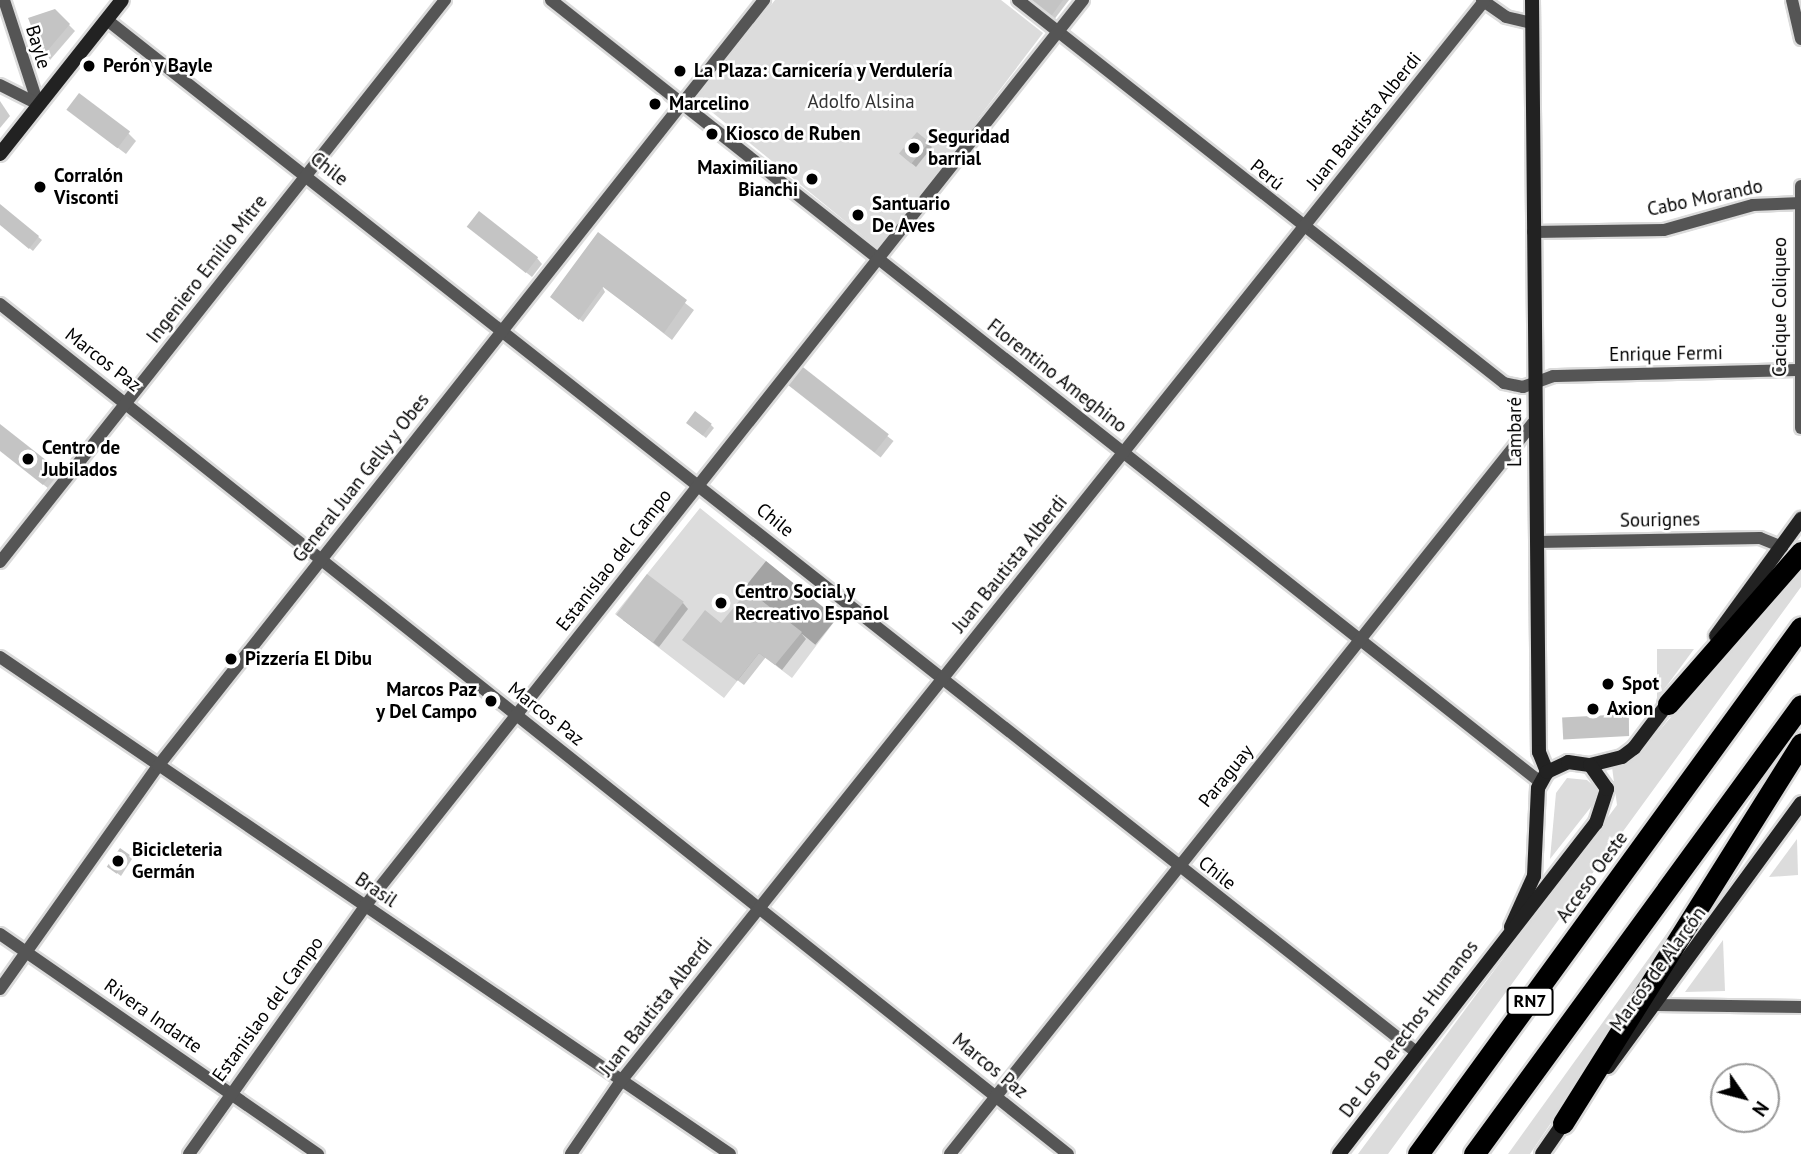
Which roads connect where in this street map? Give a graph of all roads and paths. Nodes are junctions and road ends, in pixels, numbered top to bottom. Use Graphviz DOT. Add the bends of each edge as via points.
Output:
graph roads {
  1 [pos="4,0"];
  2 [pos="122,0"];
  3 [pos="445,0"];
  4 [pos="551,0"];
  5 [pos="764,0"];
  6 [pos="1018,0"];
  7 [pos="1083,0"];
  8 [pos="1532,0"];
  9 [pos="1483,1"];
  10 [pos="1792,2"];
  11 [pos="107,20"];
  12 [pos="1532,23"];
  13 [pos="1058,32"];
  14 [pos="1801,39"];
  15 [pos="0,85"];
  16 [pos="38,104"];
  17 [pos="682,104"];
  18 [pos="0,153"];
  19 [pos="306,176"];
  20 [pos="1801,186"];
  21 [pos="1800,203"];
  22 [pos="1303,229"];
  23 [pos="1533,232"];
  24 [pos="878,258"];
  25 [pos="0,304"];
  26 [pos="502,330"];
  27 [pos="1800,370"];
  28 [pos="1534,385"];
  29 [pos="126,402"];
  30 [pos="1533,424"];
  31 [pos="1801,428"];
  32 [pos="1124,453"];
  33 [pos="699,484"];
  34 [pos="1801,519"];
  35 [pos="1537,542"];
  36 [pos="1791,550"];
  37 [pos="324,557"];
  38 [pos="0,562"];
  39 [pos="1801,627"];
  40 [pos="1360,640"];
  41 [pos="0,657"];
  42 [pos="942,680"];
  43 [pos="1668,704"];
  44 [pos="1801,705"];
  45 [pos="516,714"];
  46 [pos="1801,744"];
  47 [pos="1590,765"];
  48 [pos="158,766"];
  49 [pos="1544,777"];
  50 [pos="1801,803"];
  51 [pos="1535,860"];
  52 [pos="1178,867"];
  53 [pos="365,906"];
  54 [pos="760,907"];
  55 [pos="1510,928"];
  56 [pos="0,934"];
  57 [pos="26,951"];
  58 [pos="0,989"];
  59 [pos="1657,1005"];
  60 [pos="1801,1007"];
  61 [pos="1416,1052"];
  62 [pos="621,1081"];
  63 [pos="232,1093"];
  64 [pos="996,1096"];
  65 [pos="1563,1123"];
  66 [pos="189,1154"];
  67 [pos="318,1154"];
  68 [pos="571,1154"];
  69 [pos="730,1154"];
  70 [pos="950,1154"];
  71 [pos="1068,1154"];
  72 [pos="1339,1154"];
  73 [pos="1418,1154"];
  74 [pos="1474,1154"];
  75 [pos="1542,1154"];
  1 -- 16 [label="street, Bayle"];
  2 -- 11 [label="street"];
  3 -- 19 [label="street, Ingeniero Emilio Mitre"];
  4 -- 17 [label="street, Florentino Ameghino"];
  5 -- 17 [label="street, General Juan Gelly y Obes"];
  6 -- 13 [label="street, Perú"];
  7 -- 13 [label="street, Estanislao del Campo"];
  8 -- 12 [label="street, Lambaré"];
  9 -- 12 [label="street" via="1506,17"];
  9 -- 22 [label="street, Juan Bautista Alberdi"];
  10 -- 14 [label="street"];
  11 -- 16 [label="street"];
  11 -- 19 [label="street, Chile"];
  12 -- 23 [label="street, Lambaré"];
  13 -- 22 [label="street, Perú"];
  13 -- 24 [label="street, Estanislao del Campo"];
  15 -- 16 [label="street"];
  16 -- 18 [label="street"];
  17 -- 24 [label="street, Florentino Ameghino"];
  17 -- 26 [label="street, General Juan Gelly y Obes"];
  19 -- 26 [label="street, Chile"];
  19 -- 29 [label="street, Ingeniero Emilio Mitre"];
  20 -- 21 [label="street, Cacique Coliqueo"];
  21 -- 23 [label="street, Cabo Morando" via="1753,205 1664,230"];
  21 -- 27 [label="street, Cacique Coliqueo"];
  22 -- 28 [label="street, Perú" via="1504,383"];
  22 -- 32 [label="street, Juan Bautista Alberdi"];
  23 -- 28 [label="street, Lambaré"];
  24 -- 32 [label="street, Florentino Ameghino"];
  24 -- 33 [label="street, Estanislao del Campo"];
  25 -- 29 [label="street, Marcos Paz"];
  26 -- 33 [label="street, Chile"];
  26 -- 37 [label="street, General Juan Gelly y Obes"];
  27 -- 28 [label="street, Enrique Fermi" via="1553,376"];
  27 -- 31 [label="street, Cacique Coliqueo"];
  28 -- 30 [label="street, Lambaré"];
  29 -- 37 [label="street, Marcos Paz"];
  29 -- 38 [label="street, Ingeniero Emilio Mitre"];
  30 -- 35 [label="street, Lambaré"];
  30 -- 40 [label="street, Paraguay"];
  32 -- 40 [label="street, Florentino Ameghino"];
  32 -- 42 [label="street, Juan Bautista Alberdi"];
  33 -- 42 [label="street, Chile"];
  33 -- 45 [label="street, Estanislao del Campo"];
  34 -- 36 [label="street"];
  35 -- 36 [label="street, Sourignes" via="1760,538"];
  35 -- 49 [label="street, Lambaré" via="1539,752"];
  36 -- 43 [label="highway"];
  37 -- 45 [label="street, Marcos Paz"];
  37 -- 48 [label="street, General Juan Gelly y Obes"];
  39 -- 73 [label="highway, Acceso Oeste / RN7"];
  40 -- 49 [label="street, Florentino Ameghino"];
  40 -- 52 [label="street, Paraguay"];
  41 -- 48 [label="street, Brasil"];
  42 -- 52 [label="street, Chile"];
  42 -- 54 [label="street, Juan Bautista Alberdi"];
  43 -- 47 [label="street" via="1634,748 1611,761"];
  44 -- 74 [label="highway, RN7"];
  45 -- 53 [label="street, Estanislao del Campo"];
  45 -- 54 [label="street, Marcos Paz"];
  46 -- 65 [label="highway"];
  47 -- 49 [label="street" via="1568,762"];
  47 -- 55 [label="street, De Los Derechos Humanos" via="1607,789 1602,812"];
  48 -- 53 [label="street, Brasil"];
  48 -- 57 [label="street, General Juan Gelly y Obes"];
  49 -- 51 [label="street, Lambaré"];
  50 -- 59 [label="street, Marcos de Alarcón"];
  51 -- 55 [label="street, De Los Derechos Humanos" via="1534,876"];
  52 -- 61 [label="street, Chile"];
  52 -- 64 [label="street, Paraguay"];
  53 -- 62 [label="street, Brasil"];
  53 -- 63 [label="street, Estanislao del Campo"];
  54 -- 62 [label="street, Juan Bautista Alberdi"];
  54 -- 64 [label="street, Marcos Paz"];
  55 -- 61 [label="street, De Los Derechos Humanos"];
  56 -- 57 [label="street, Rivera Indarte"];
  57 -- 58 [label="street, General Juan Gelly y Obes"];
  57 -- 63 [label="street, Rivera Indarte"];
  59 -- 60 [label="street"];
  59 -- 65 [label="street, Marcos de Alarcón"];
  61 -- 72 [label="street, De Los Derechos Humanos"];
  62 -- 68 [label="street, Juan Bautista Alberdi"];
  62 -- 69 [label="street, Brasil"];
  63 -- 66 [label="street, Estanislao del Campo"];
  63 -- 67 [label="street, Rivera Indarte"];
  64 -- 70 [label="street, Paraguay"];
  64 -- 71 [label="street, Marcos Paz"];
  65 -- 75 [label="street, Marcos de Alarcón"];
}
